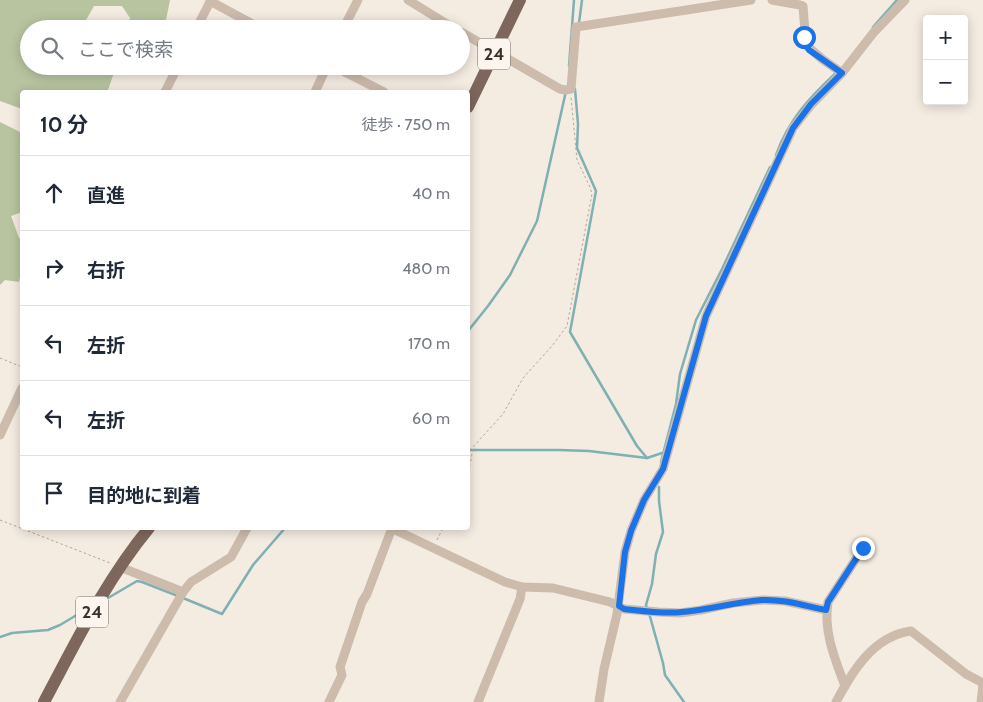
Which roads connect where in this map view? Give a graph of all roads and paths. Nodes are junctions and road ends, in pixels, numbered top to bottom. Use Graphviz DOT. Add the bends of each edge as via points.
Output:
graph roads {
  1 [pos="358,0"];
  2 [pos="408,0"];
  3 [pos="520,0"];
  4 [pos="751,0"];
  5 [pos="772,0"];
  6 [pos="905,0"];
  7 [pos="210,1"];
  8 [pos="200,20"];
  9 [pos="245,20"];
  10 [pos="348,20"];
  11 [pos="440,20"];
  12 [pos="470,38"];
  13 [pos="495,53"];
  14 [pos="840,71"];
  15 [pos="174,75"];
  16 [pos="322,75"];
  17 [pos="351,75"];
  18 [pos="166,90"];
  19 [pos="316,90"];
  20 [pos="380,90"];
  21 [pos="569,90"];
  22 [pos="470,103"];
  23 [pos="0,358"];
  24 [pos="20,366"];
  25 [pos="20,392"];
  26 [pos="0,435"];
  27 [pos="470,464"];
  28 [pos="0,520"];
  29 [pos="20,528"];
  30 [pos="26,530"];
  31 [pos="148,530"];
  32 [pos="246,530"];
  33 [pos="391,530"];
  34 [pos="396,530"];
  35 [pos="442,530"];
  36 [pos="433,548"];
  37 [pos="863,548"];
  38 [pos="120,567"];
  39 [pos="522,588"];
  40 [pos="183,592"];
  41 [pos="619,606"];
  42 [pos="826,610"];
  43 [pos="983,684"];
  44 [pos="845,686"];
  45 [pos="44,702"];
  46 [pos="120,702"];
  47 [pos="329,702"];
  48 [pos="478,702"];
  49 [pos="600,702"];
  50 [pos="836,702"];
  51 [pos="981,702"];
  1 -- 10 [label="street"];
  2 -- 11 [label="street"];
  3 -- 13 [label="main road, 24"];
  4 -- 21 [label="street" via="576,27"];
  5 -- 14 [label="street" via="803,6 806,45"];
  6 -- 14 [label="street"];
  7 -- 8 [label="street"];
  7 -- 9 [label="street"];
  12 -- 13 [label="street"];
  13 -- 21 [label="street" via="560,89"];
  13 -- 22 [label="main road, 24"];
  14 -- 41 [label="street" via="793,128 706,316 663,469 644,500 631,531 625,552"];
  15 -- 18 [label="street"];
  16 -- 19 [label="street"];
  17 -- 20 [label="street"];
  21 -- 27 [label="path" via="578,160 592,194 567,326 523,378 503,414 473,447"];
  23 -- 24 [label="path"];
  25 -- 26 [label="street"];
  28 -- 29 [label="path"];
  30 -- 38 [label="path"];
  31 -- 38 [label="main road, 24"];
  32 -- 40 [label="street" via="231,557 191,582"];
  33 -- 47 [label="street" via="362,602 340,667 342,674"];
  34 -- 36 [label="street"];
  35 -- 36 [label="path"];
  36 -- 39 [label="street"];
  37 -- 42 [label="street"];
  38 -- 40 [label="street"];
  38 -- 45 [label="main road, 24"];
  39 -- 41 [label="street" via="553,588"];
  39 -- 48 [label="street"];
  40 -- 46 [label="street"];
  41 -- 42 [label="street" via="680,613 770,600"];
  41 -- 49 [label="street"];
  42 -- 44 [label="street" via="830,644"];
  43 -- 44 [label="street" via="911,632 905,632 882,642 857,665"];
  43 -- 51 [label="street"];
  44 -- 50 [label="street"];
}
